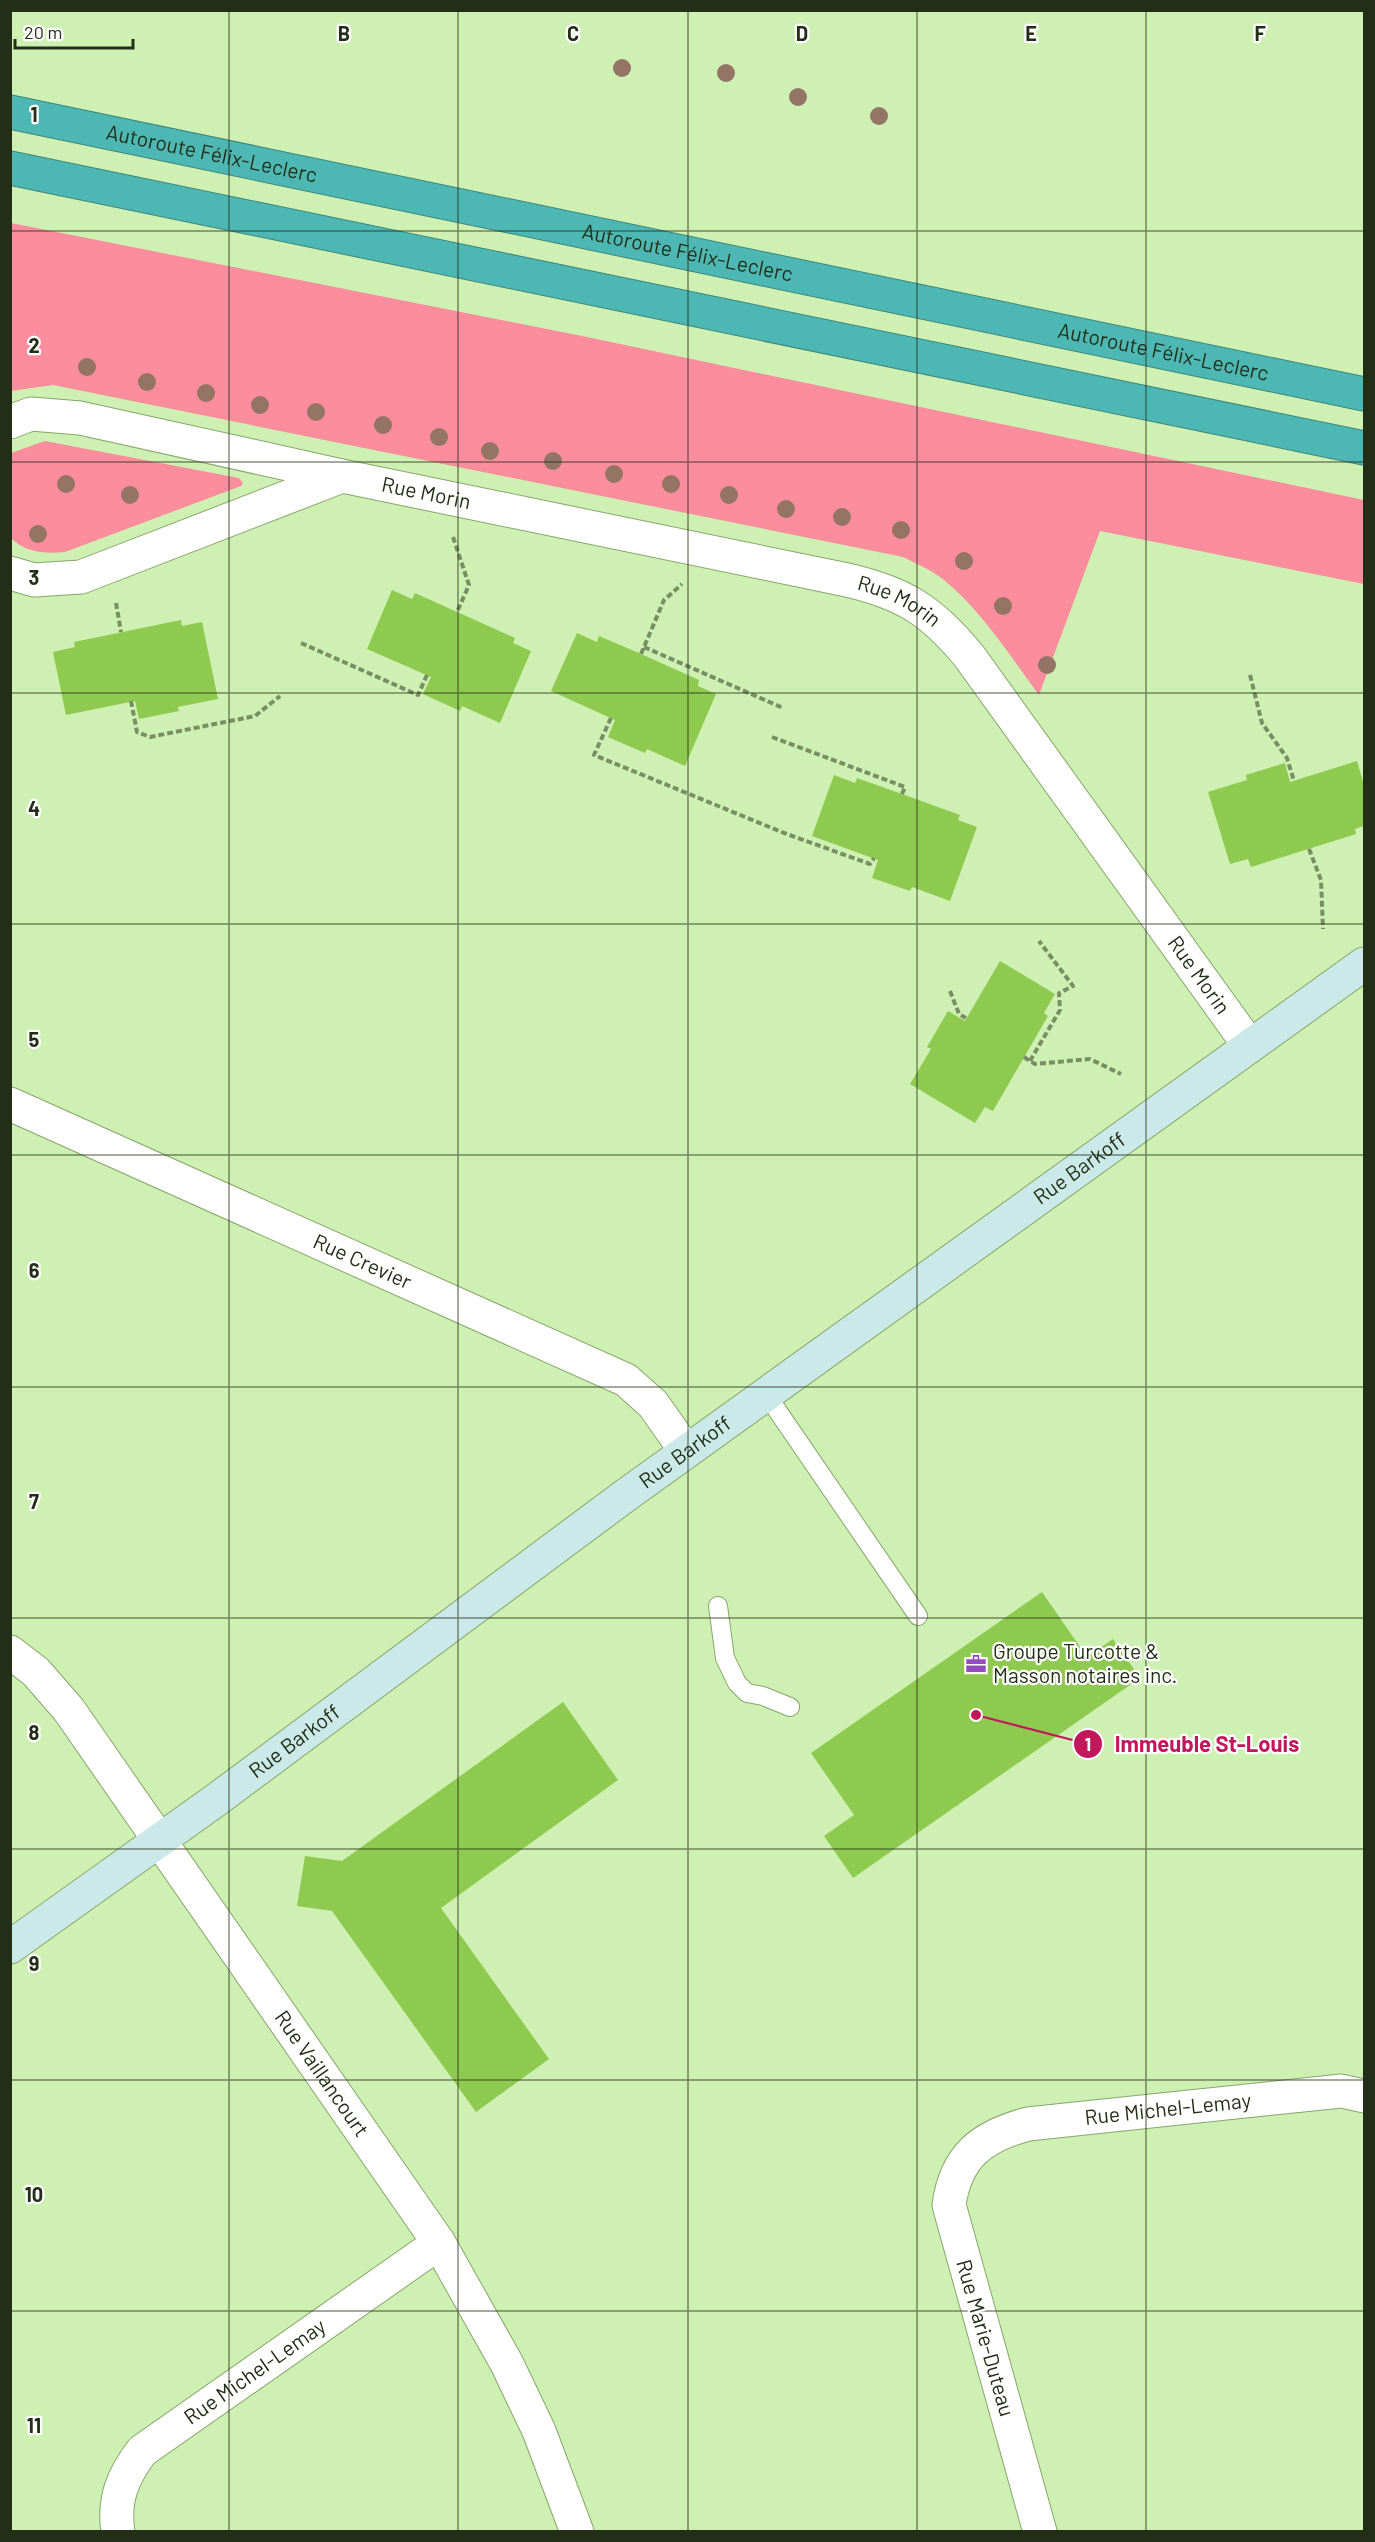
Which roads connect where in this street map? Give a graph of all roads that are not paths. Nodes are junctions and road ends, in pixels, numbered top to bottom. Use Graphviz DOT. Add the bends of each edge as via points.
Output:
graph roads {
  1 [pos="10,112"];
  2 [pos="10,168"];
  3 [pos="1365,394"];
  4 [pos="10,422"];
  5 [pos="1365,448"];
  6 [pos="342,476"];
  7 [pos="10,573"];
  8 [pos="1365,964"];
  9 [pos="1250,1045"];
  10 [pos="10,1104"];
  11 [pos="766,1394"];
  12 [pos="686,1451"];
  13 [pos="718,1606"];
  14 [pos="918,1616"];
  15 [pos="10,1652"];
  16 [pos="790,1707"];
  17 [pos="160,1840"];
  18 [pos="10,1947"];
  19 [pos="1365,2096"];
  20 [pos="976,2149"];
  21 [pos="439,2243"];
  22 [pos="118,2532"];
  23 [pos="577,2532"];
  24 [pos="1040,2532"];
  1 -- 3 [label="highway, Autoroute Félix-Leclerc"];
  2 -- 5 [label="highway"];
  4 -- 6 [label="street, Rue Morin" via="38,414 80,418"];
  6 -- 7 [label="street" via="81,578 34,580"];
  6 -- 9 [label="street, Rue Morin" via="878,587 918,606 943,625 969,656"];
  8 -- 9 [label="street, Rue Barkoff"];
  9 -- 11 [label="street, Rue Barkoff"];
  10 -- 12 [label="street, Rue Crevier" via="626,1380 653,1404"];
  11 -- 12 [label="street, Rue Barkoff"];
  11 -- 14 [label="lane"];
  12 -- 17 [label="street, Rue Barkoff"];
  13 -- 16 [label="lane" via="725,1658 737,1683 747,1693"];
  15 -- 17 [label="street, Rue Vaillancourt" via="54,1690"];
  17 -- 18 [label="street, Rue Barkoff"];
  17 -- 21 [label="street, Rue Vaillancourt"];
  19 -- 20 [label="street, Rue Michel-Lemay" via="1341,2091 1028,2124 1003,2131"];
  20 -- 24 [label="street, Rue Marie-Duteau" via="963,2162 952,2183 949,2205"];
  21 -- 22 [label="street, Rue Michel-Lemay" via="142,2451 127,2471 117,2496"];
  21 -- 23 [label="street, Rue Vaillancourt" via="507,2364 539,2431"];
}
